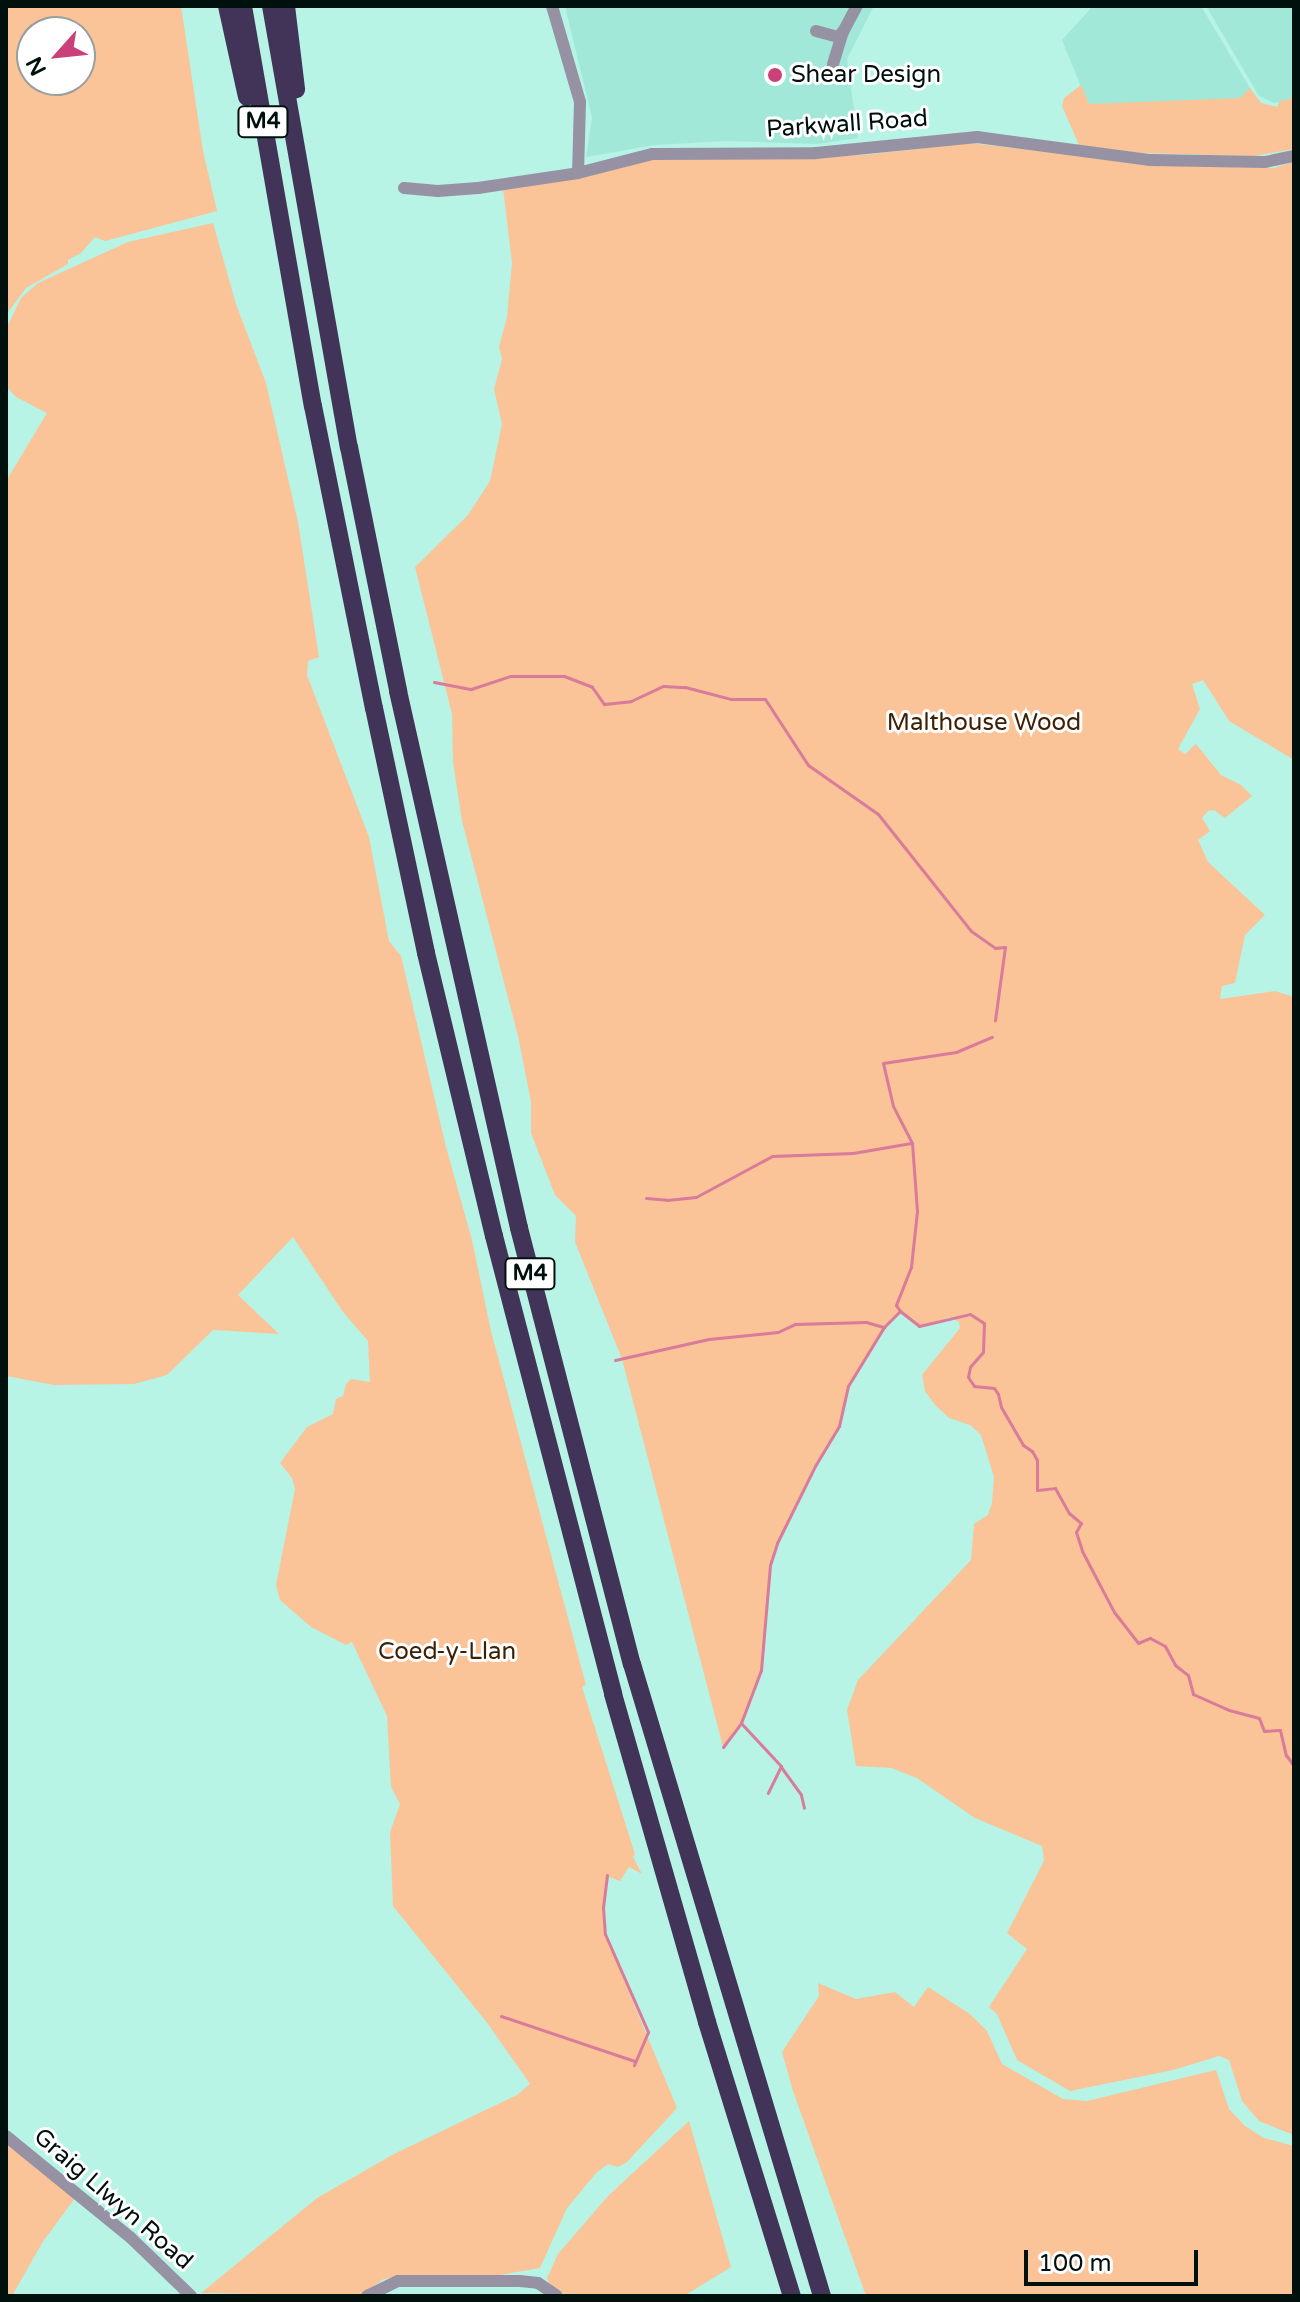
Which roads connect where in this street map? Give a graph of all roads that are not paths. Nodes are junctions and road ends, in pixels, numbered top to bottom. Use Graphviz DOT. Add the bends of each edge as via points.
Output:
graph roads {
  1 [pos="227,6"];
  2 [pos="243,6"];
  3 [pos="271,6"];
  4 [pos="286,6"];
  5 [pos="552,6"];
  6 [pos="857,6"];
  7 [pos="816,31"];
  8 [pos="843,32"];
  9 [pos="833,64"];
  10 [pos="1294,156"];
  11 [pos="578,173"];
  12 [pos="404,188"];
  13 [pos="311,235"];
  14 [pos="283,239"];
  15 [pos="6,2136"];
  16 [pos="191,2296"];
  17 [pos="367,2296"];
  18 [pos="557,2296"];
  19 [pos="792,2296"];
  20 [pos="822,2296"];
  1 -- 14 [label="highway"];
  2 -- 14 [label="highway, M4"];
  3 -- 13 [label="highway, M4"];
  4 -- 13 [label="highway"];
  5 -- 11 [label="street" via="580,102"];
  6 -- 8 [label="street"];
  7 -- 8 [label="street" via="838,37"];
  8 -- 9 [label="street"];
  10 -- 11 [label="street, Parkwall Road" via="1265,162 1150,160 977,137 816,153 652,154"];
  11 -- 12 [label="street, Parkwall Road" via="478,188"];
  13 -- 20 [label="highway, M4" via="411,752 559,1393 695,1884"];
  14 -- 19 [label="highway, M4" via="426,953 537,1412 703,2007"];
  15 -- 16 [label="street, Graig Llwyn Road" via="130,2237"];
  17 -- 18 [label="street" via="398,2281 520,2281 538,2283"];
}
